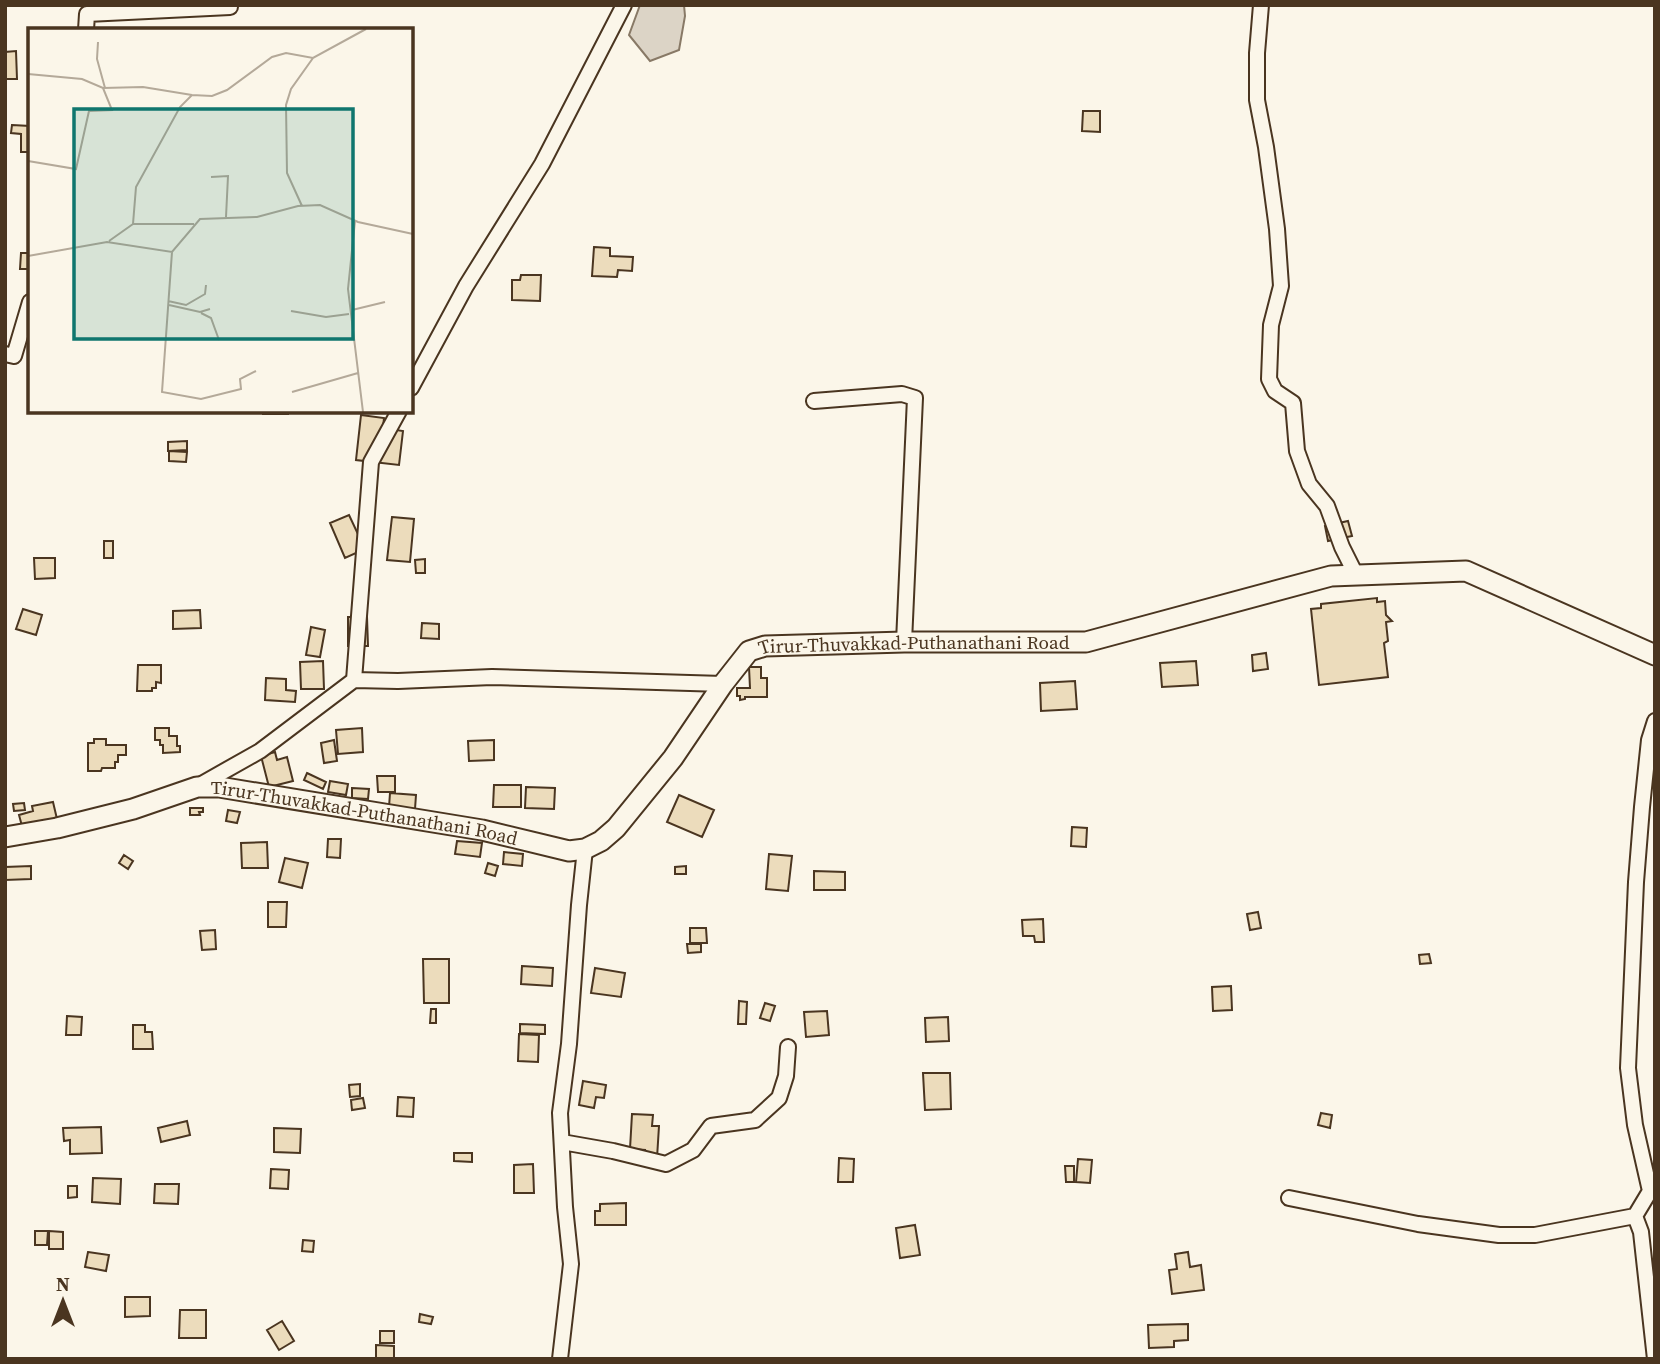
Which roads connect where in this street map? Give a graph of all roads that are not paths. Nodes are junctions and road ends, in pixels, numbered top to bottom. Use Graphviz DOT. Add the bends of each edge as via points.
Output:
graph roads {
  1 [pos="230,5"];
  2 [pos="624,5"];
  3 [pos="1261,5"];
  4 [pos="86,28"];
  5 [pos="28,309"];
  6 [pos="5,354"];
  7 [pos="413,384"];
  8 [pos="814,401"];
  9 [pos="398,413"];
  10 [pos="1356,575"];
  11 [pos="904,642"];
  12 [pos="1655,655"];
  13 [pos="354,680"];
  14 [pos="723,684"];
  15 [pos="1655,721"];
  16 [pos="197,786"];
  17 [pos="5,836"];
  18 [pos="585,849"];
  19 [pos="788,1047"];
  20 [pos="562,1142"];
  21 [pos="1652,1190"];
  22 [pos="1289,1198"];
  23 [pos="1635,1216"];
  24 [pos="559,1359"];
  25 [pos="1655,1359"];
  1 -- 4 [label="street" via="87,13"];
  2 -- 7 [label="street" via="542,164"];
  3 -- 10 [label="street" via="1257,100 1281,286 1271,325 1269,379 1275,391 1293,403 1297,451"];
  5 -- 6 [label="street" via="14,356"];
  8 -- 11 [label="street" via="902,394 915,398"];
  9 -- 13 [label="street" via="371,462"];
  10 -- 11 [label="main road, Tirur-Thuvakkad-Puthanathani Road" via="1331,576 1086,642"];
  10 -- 12 [label="main road, Tirur-Thuvakkad-Puthanathani Road" via="1466,571"];
  11 -- 14 [label="main road, Tirur-Thuvakkad-Puthanathani Road" via="765,646 749,651"];
  13 -- 14 [label="street" via="492,677"];
  13 -- 16 [label="street" via="260,751"];
  14 -- 18 [label="main road, Tirur-Thuvakkad-Puthanathani Road" via="673,758 616,828"];
  15 -- 21 [label="street" via="1649,740 1636,882 1628,1068 1635,1125"];
  16 -- 17 [label="main road, Tirur-Thuvakkad-Puthanathani Road" via="57,828"];
  16 -- 18 [label="main road, Tirur-Thuvakkad-Puthanathani Road" via="482,830 569,851"];
  18 -- 20 [label="street" via="560,1113"];
  19 -- 20 [label="street" via="779,1098 755,1120 711,1126 692,1150 666,1164"];
  20 -- 24 [label="street" via="570,1264"];
  21 -- 23 [label="street"];
  22 -- 23 [label="street" via="1499,1235 1535,1235"];
  23 -- 25 [label="street" via="1641,1232"];
}
